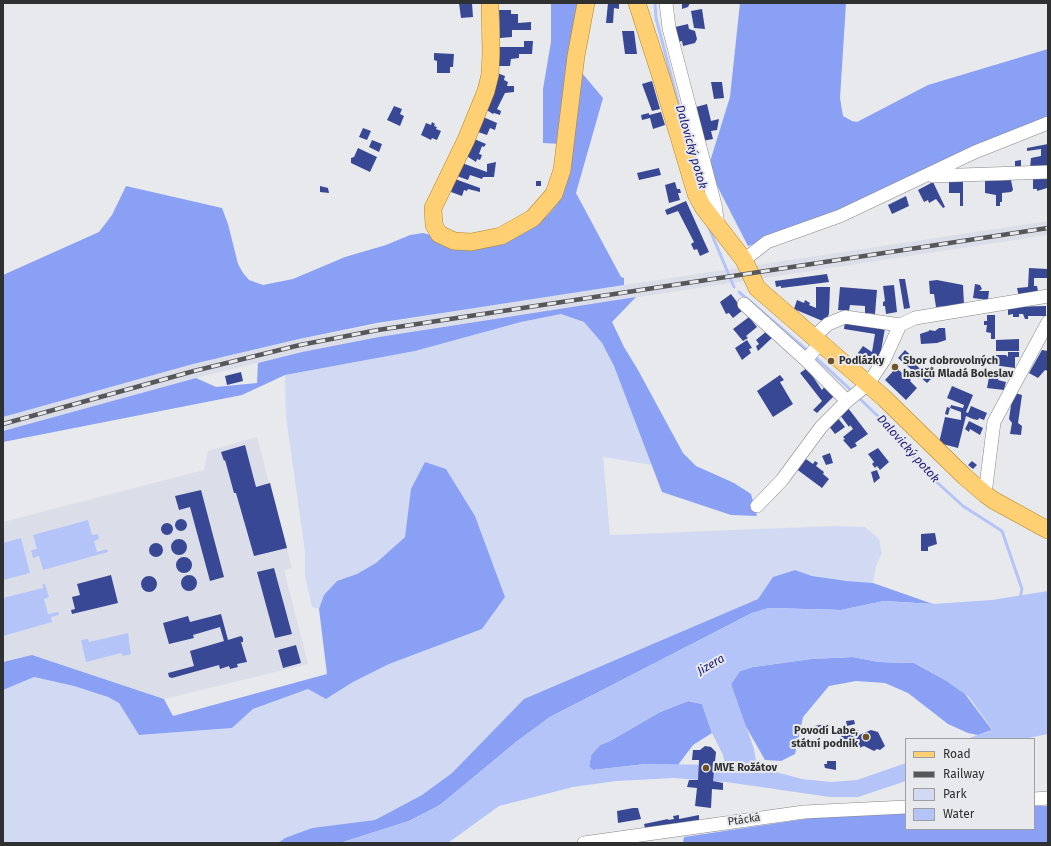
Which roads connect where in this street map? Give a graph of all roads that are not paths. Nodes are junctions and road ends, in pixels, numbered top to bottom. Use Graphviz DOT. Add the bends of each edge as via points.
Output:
graph roads {
  1 [pos="490,3"];
  2 [pos="586,3"];
  3 [pos="636,3"];
  4 [pos="666,3"];
  5 [pos="1048,123"];
  6 [pos="1048,172"];
  7 [pos="926,176"];
  8 [pos="711,217"];
  9 [pos="744,260"];
  10 [pos="1048,296"];
  11 [pos="744,304"];
  12 [pos="1048,322"];
  13 [pos="900,325"];
  14 [pos="818,339"];
  15 [pos="806,360"];
  16 [pos="868,384"];
  17 [pos="847,401"];
  18 [pos="985,494"];
  19 [pos="757,506"];
  20 [pos="1048,530"];
  21 [pos="1048,798"];
  22 [pos="1035,799"];
  23 [pos="905,807"];
  24 [pos="584,843"];
  1 -- 2 [label="main road" via="491,53 486,91 466,140 433,208 434,226 439,234 454,242 471,242 501,236 533,218 554,194 562,170 576,56"];
  3 -- 8 [label="main road" via="696,194"];
  4 -- 8 [label="street" via="668,28 715,205"];
  5 -- 7 [label="street" via="975,152"];
  6 -- 7 [label="street"];
  7 -- 9 [label="street" via="840,216 767,242"];
  8 -- 9 [label="main road"];
  9 -- 14 [label="main road" via="758,288"];
  10 -- 13 [label="street" via="915,318"];
  11 -- 15 [label="street"];
  12 -- 18 [label="street" via="994,422"];
  13 -- 14 [label="street" via="845,317 828,324"];
  13 -- 16 [label="street" via="884,360"];
  14 -- 15 [label="street"];
  14 -- 16 [label="main road"];
  15 -- 17 [label="street"];
  16 -- 17 [label="street"];
  16 -- 18 [label="main road"];
  17 -- 19 [label="street" via="821,427 782,480"];
  18 -- 20 [label="main road"];
  21 -- 22 [label="street"];
  23 -- 24 [label="street, Ptácká" via="804,812"];
}
